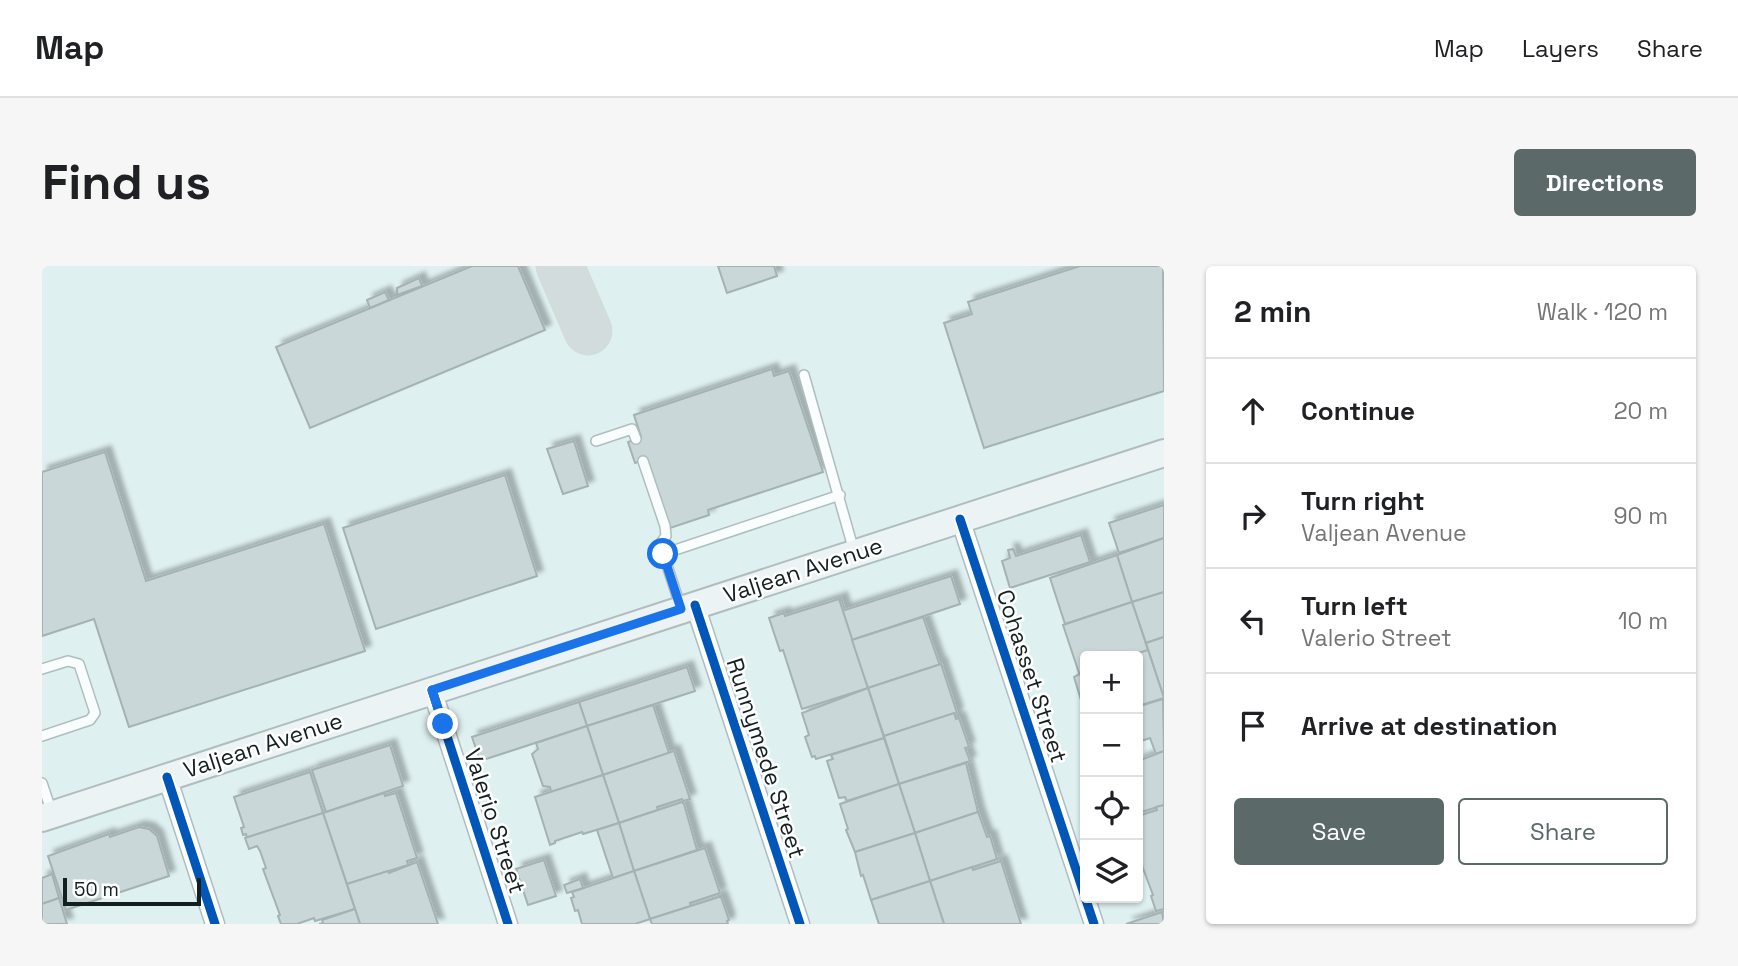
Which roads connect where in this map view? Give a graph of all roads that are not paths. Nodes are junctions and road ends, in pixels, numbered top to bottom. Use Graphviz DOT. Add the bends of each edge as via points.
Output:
graph roads {
  1 [pos="804,375"];
  2 [pos="636,439"];
  3 [pos="596,441"];
  4 [pos="1164,453"];
  5 [pos="642,461"];
  6 [pos="840,495"];
  7 [pos="960,519"];
  8 [pos="855,553"];
  9 [pos="663,554"];
  10 [pos="688,607"];
  11 [pos="42,669"];
  12 [pos="432,690"];
  13 [pos="42,736"];
  14 [pos="167,777"];
  15 [pos="42,783"];
  16 [pos="47,816"];
  17 [pos="215,924"];
  18 [pos="508,924"];
  19 [pos="800,924"];
  20 [pos="1094,924"];
  1 -- 6 [label="lane"];
  2 -- 3 [label="lane" via="632,429"];
  4 -- 7 [label="main road, Valjean Avenue"];
  5 -- 9 [label="lane" via="665,526 666,536 660,544"];
  6 -- 8 [label="lane"];
  6 -- 9 [label="lane"];
  7 -- 8 [label="main road, Valjean Avenue"];
  7 -- 20 [label="street, Cohasset Street"];
  8 -- 10 [label="main road, Valjean Avenue"];
  9 -- 10 [label="lane"];
  10 -- 12 [label="main road, Valjean Avenue"];
  10 -- 19 [label="street, Runnymede Street"];
  11 -- 13 [label="lane" via="79,664 94,713 90,720"];
  12 -- 14 [label="main road, Valjean Avenue"];
  12 -- 18 [label="street, Valerio Street"];
  14 -- 16 [label="main road, Valjean Avenue"];
  14 -- 17 [label="street"];
  15 -- 16 [label="lane"];
}
